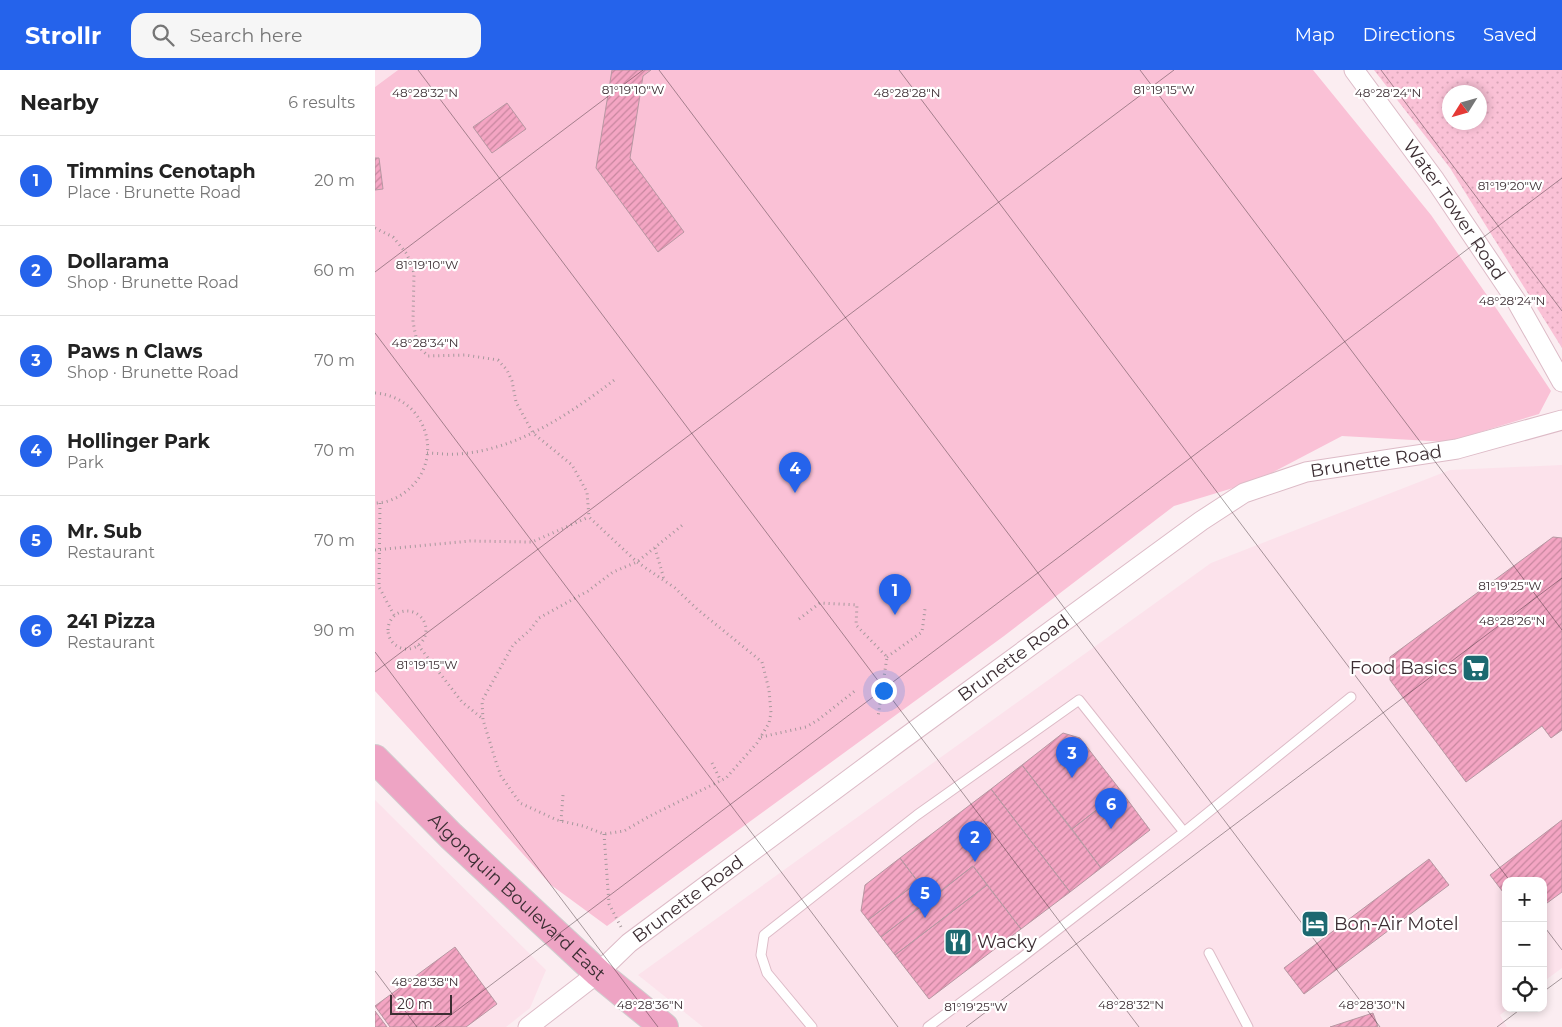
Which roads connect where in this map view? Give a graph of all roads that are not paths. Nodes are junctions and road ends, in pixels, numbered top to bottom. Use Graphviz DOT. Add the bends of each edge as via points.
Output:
graph roads {
  1 [pos="1354,70"];
  2 [pos="1562,382"];
  3 [pos="1562,420"];
  4 [pos="1351,697"];
  5 [pos="375,759"];
  6 [pos="1184,832"];
  7 [pos="1209,953"];
  8 [pos="599,974"];
  9 [pos="528,1027"];
  10 [pos="664,1027"];
  11 [pos="812,1027"];
  12 [pos="929,1027"];
  13 [pos="1249,1027"];
  1 -- 2 [label="street, Water Tower Road" via="1435,180 1517,302"];
  3 -- 8 [label="street, Brunette Road" via="1457,449 1306,472 1244,493 899,742 629,944"];
  4 -- 6 [label="lane"];
  5 -- 8 [label="main road, Algonquin Boulevard East" via="451,836"];
  6 -- 11 [label="lane" via="1079,700 917,815 764,936 761,955 767,972"];
  6 -- 12 [label="lane"];
  7 -- 13 [label="lane"];
  8 -- 9 [label="street, Brunette Road"];
  8 -- 10 [label="main road, Algonquin Boulevard East"];
}
